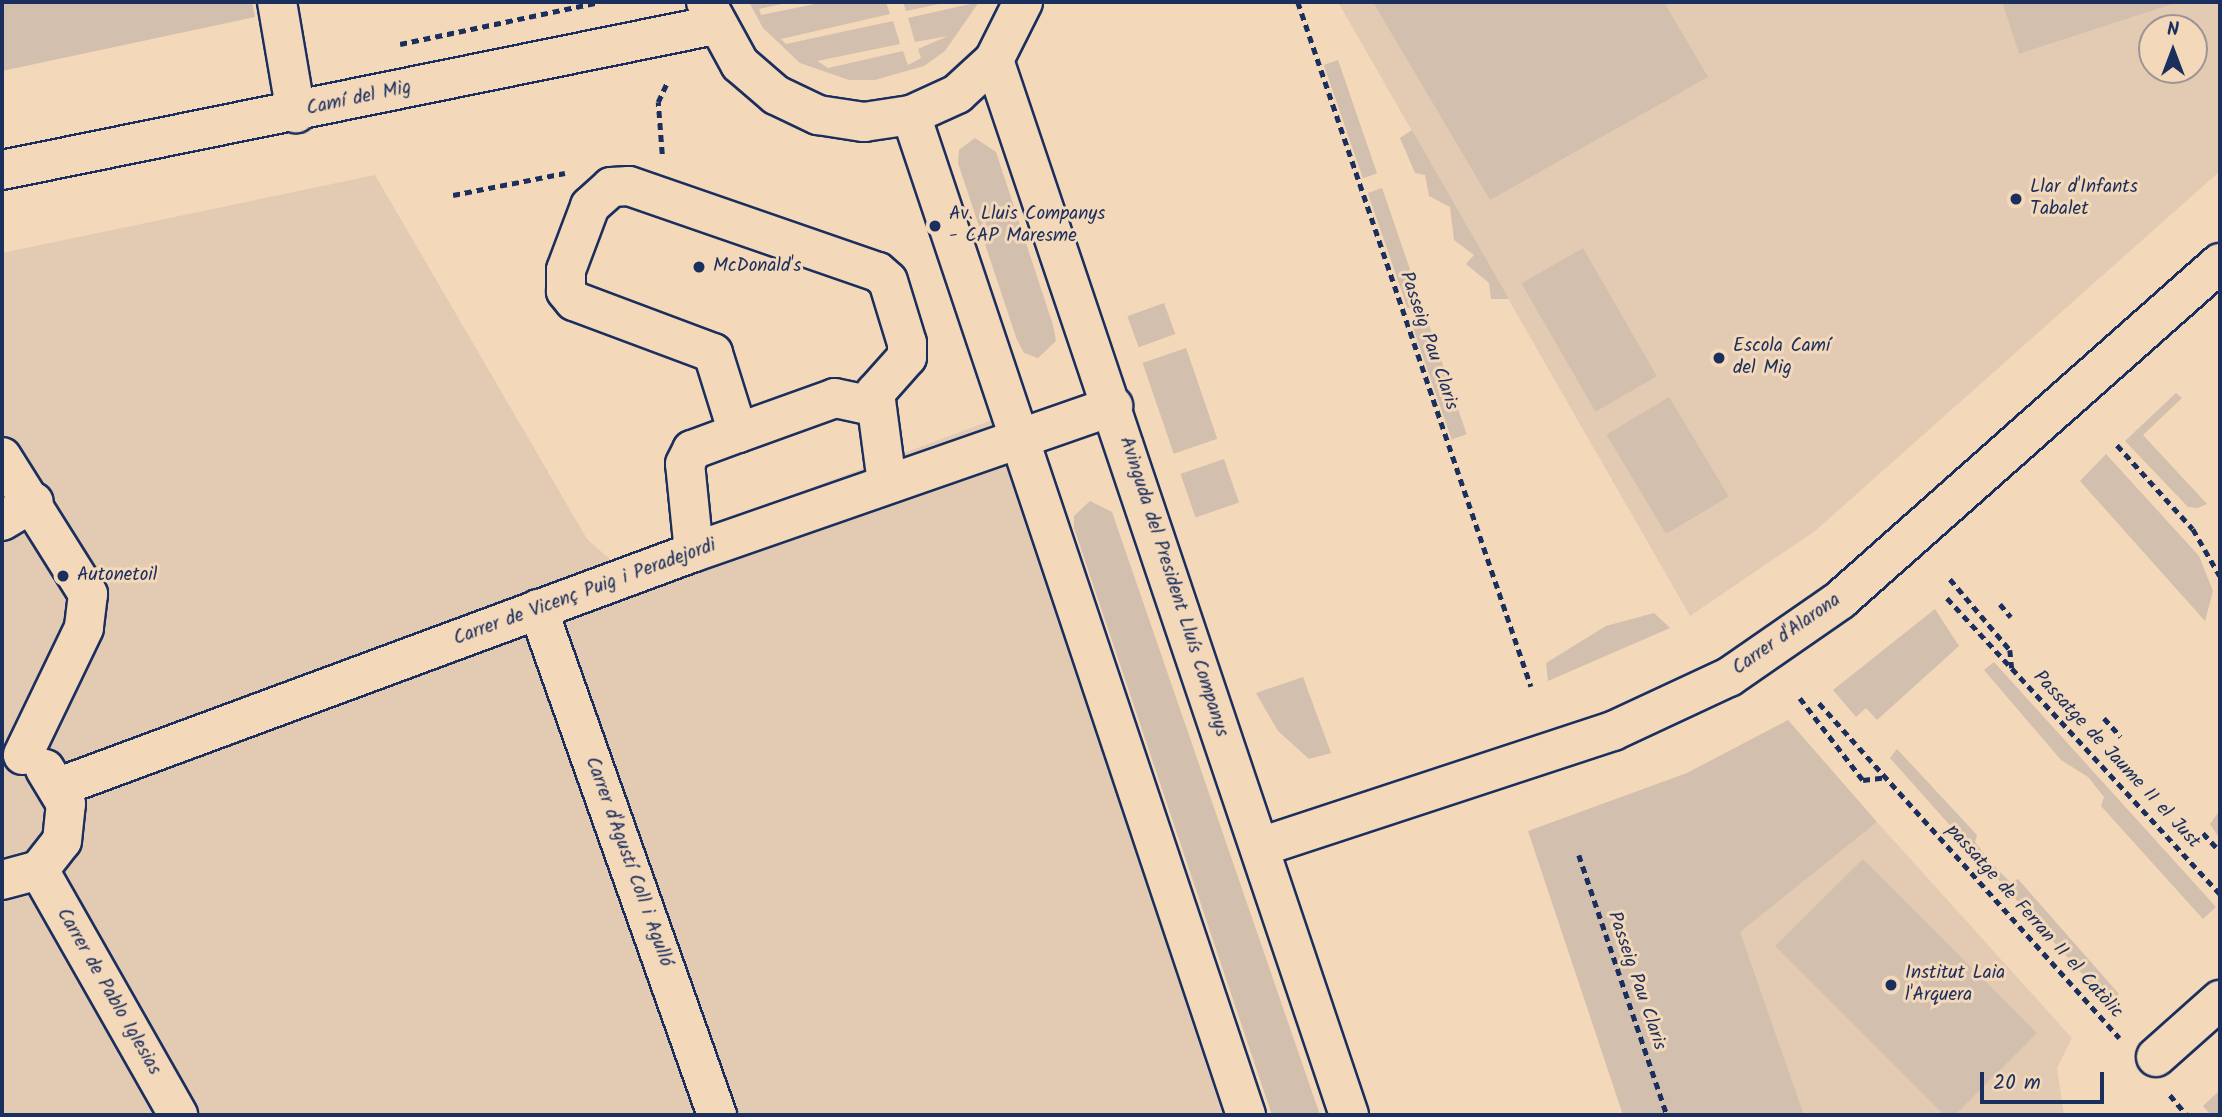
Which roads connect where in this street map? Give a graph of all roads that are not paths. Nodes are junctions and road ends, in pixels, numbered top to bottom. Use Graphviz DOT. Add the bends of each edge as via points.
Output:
graph roads {
  1 [pos="276,2"];
  2 [pos="1023,2"];
  3 [pos="710,13"];
  4 [pos="994,60"];
  5 [pos="296,113"];
  6 [pos="911,115"];
  7 [pos="2,170"];
  8 [pos="2220,263"];
  9 [pos="1113,406"];
  10 [pos="874,407"];
  11 [pos="738,433"];
  12 [pos="1030,434"];
  13 [pos="2,457"];
  14 [pos="887,483"];
  15 [pos="34,502"];
  16 [pos="2,521"];
  17 [pos="694,552"];
  18 [pos="538,609"];
  19 [pos="13,753"];
  20 [pos="60,787"];
  21 [pos="1260,847"];
  22 [pos="39,870"];
  23 [pos="2,880"];
  24 [pos="2220,1000"];
  25 [pos="2148,1063"];
  26 [pos="178,1115"];
  27 [pos="717,1115"];
  28 [pos="1246,1115"];
  29 [pos="1349,1115"];
  1 -- 5 [label="street"];
  2 -- 4 [label="street"];
  3 -- 5 [label="street, Camí del Mig"];
  3 -- 6 [label="street" via="749,72 776,95 818,115 864,122"];
  4 -- 6 [label="street" via="957,94"];
  4 -- 9 [label="street, Avinguda del President Lluís Companys"];
  5 -- 7 [label="street, Camí del Mig"];
  6 -- 12 [label="street"];
  8 -- 21 [label="street, Carrer d'Alarona" via="1840,600 1729,677 1614,732"];
  9 -- 12 [label="street, Carrer de Vicenç Puig i Peradejordi"];
  9 -- 21 [label="street, Avinguda del President Lluís Companys"];
  10 -- 11 [label="street" via="835,398"];
  10 -- 11 [label="street" via="882,381 907,357 888,281 878,272 629,186 611,187 590,206 566,270 566,291 574,301 713,353"];
  10 -- 14 [label="street"];
  11 -- 17 [label="street" via="692,450 685,464"];
  12 -- 14 [label="street, Carrer de Vicenç Puig i Peradejordi"];
  12 -- 28 [label="street"];
  13 -- 15 [label="street"];
  14 -- 17 [label="street, Carrer de Vicenç Puig i Peradejordi"];
  15 -- 16 [label="street"];
  15 -- 19 [label="street" via="88,594 84,628"];
  17 -- 18 [label="street, Carrer de Vicenç Puig i Peradejordi"];
  18 -- 20 [label="street, Carrer de Vicenç Puig i Peradejordi"];
  18 -- 27 [label="street, Carrer d'Agustí Coll i Agulló"];
  19 -- 20 [label="street"];
  20 -- 22 [label="street" via="66,804 62,841"];
  21 -- 29 [label="street, Avinguda del President Lluís Companys"];
  22 -- 23 [label="street"];
  22 -- 26 [label="street, Carrer de Pablo Iglesias"];
  24 -- 25 [label="street"];
}
